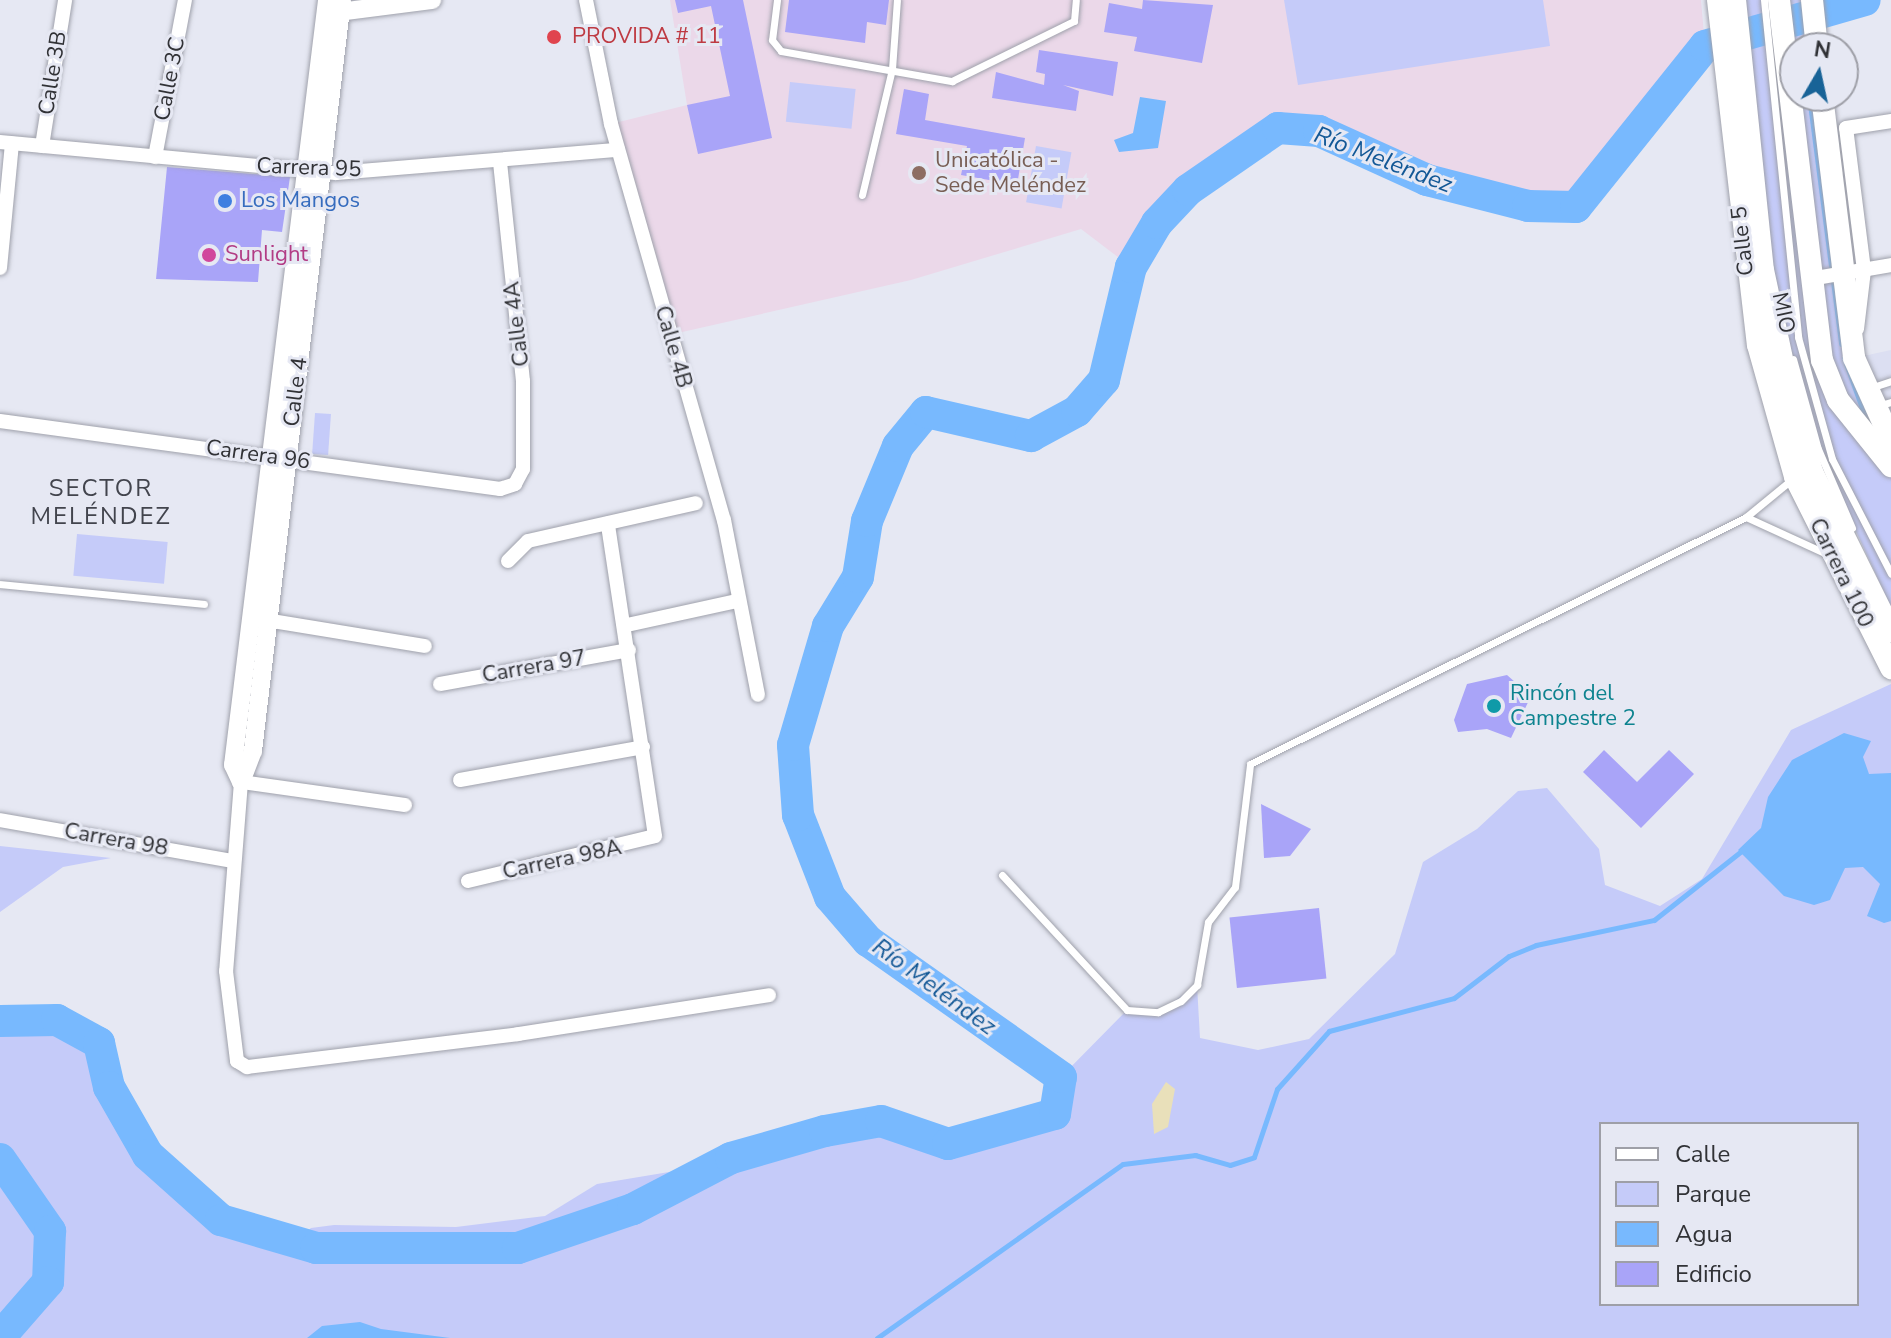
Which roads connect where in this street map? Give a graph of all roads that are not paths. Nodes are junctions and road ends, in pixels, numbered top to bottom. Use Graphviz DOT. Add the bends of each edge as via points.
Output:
graph roads {
  1 [pos="65,0"];
  2 [pos="185,0"];
  3 [pos="432,0"];
  4 [pos="586,0"];
  5 [pos="777,0"];
  6 [pos="897,0"];
  7 [pos="1076,0"];
  8 [pos="1718,0"];
  9 [pos="1735,0"];
  10 [pos="1745,0"];
  11 [pos="1764,0"];
  12 [pos="1779,0"];
  13 [pos="1812,0"];
  14 [pos="333,6"];
  15 [pos="1780,32"];
  16 [pos="1815,32"];
  17 [pos="892,69"];
  18 [pos="1779,82"];
  19 [pos="1742,104"];
  20 [pos="1783,112"];
  21 [pos="1784,112"];
  22 [pos="1825,112"];
  23 [pos="1891,121"];
  24 [pos="6,143"];
  25 [pos="42,146"];
  26 [pos="618,150"];
  27 [pos="155,157"];
  28 [pos="500,162"];
  29 [pos="314,171"];
  30 [pos="862,195"];
  31 [pos="1891,265"];
  32 [pos="0,268"];
  33 [pos="1853,272"];
  34 [pos="1810,279"];
  35 [pos="1891,381"];
  36 [pos="1875,400"];
  37 [pos="0,421"];
  38 [pos="1891,440"];
  39 [pos="279,458"];
  40 [pos="1891,466"];
  41 [pos="1795,477"];
  42 [pos="515,484"];
  43 [pos="696,503"];
  44 [pos="1746,517"];
  45 [pos="608,524"];
  46 [pos="1832,556"];
  47 [pos="508,561"];
  48 [pos="1891,574"];
  49 [pos="0,584"];
  50 [pos="737,601"];
  51 [pos="204,604"];
  52 [pos="1891,607"];
  53 [pos="260,619"];
  54 [pos="627,625"];
  55 [pos="1891,631"];
  56 [pos="425,646"];
  57 [pos="629,650"];
  58 [pos="1891,668"];
  59 [pos="440,684"];
  60 [pos="758,695"];
  61 [pos="643,747"];
  62 [pos="460,780"];
  63 [pos="241,782"];
  64 [pos="405,805"];
  65 [pos="0,820"];
  66 [pos="233,861"];
  67 [pos="1002,875"];
  68 [pos="468,881"];
  69 [pos="769,995"];
  1 -- 25 [label="street, Calle 3B"];
  2 -- 27 [label="street, Calle 3C"];
  3 -- 14 [label="street"];
  4 -- 26 [label="street, Calle 4B"];
  5 -- 17 [label="lane" via="772,40 781,51"];
  6 -- 17 [label="lane"];
  7 -- 17 [label="lane" via="1074,21 952,81"];
  8 -- 19 [label="main road, Calle 5"];
  9 -- 19 [label="main road"];
  10 -- 19 [label="lane, MIO"];
  11 -- 18 [label="lane, MIO"];
  12 -- 15 [label="main road"];
  13 -- 16 [label="main road"];
  14 -- 29 [label="street, Calle 4"];
  17 -- 30 [label="lane"];
  19 -- 41 [label="main road, Calle 5" via="1749,297"];
  19 -- 52 [label="lane, MIO" via="1791,352 1818,449"];
  19 -- 55 [label="main road" via="1763,270 1812,472"];
  20 -- 48 [label="lane, MIO" via="1798,337 1832,459"];
  21 -- 34 [label="main road"];
  22 -- 33 [label="main road"];
  23 -- 33 [label="street" via="1846,128"];
  24 -- 25 [label="street, Carrera 95"];
  24 -- 32 [label="street"];
  25 -- 27 [label="street, Carrera 95"];
  26 -- 28 [label="street, Carrera 95"];
  26 -- 50 [label="street, Calle 4B" via="724,520"];
  27 -- 29 [label="street, Carrera 95"];
  28 -- 29 [label="street, Carrera 95"];
  28 -- 42 [label="street, Calle 4A" via="523,381 523,469"];
  29 -- 39 [label="street, Calle 4"];
  31 -- 33 [label="street"];
  33 -- 34 [label="street"];
  33 -- 36 [label="main road" via="1854,358"];
  34 -- 40 [label="main road" via="1828,382"];
  35 -- 36 [label="lane"];
  36 -- 38 [label="main road"];
  37 -- 39 [label="street, Carrera 96"];
  39 -- 42 [label="street, Carrera 96" via="500,489"];
  39 -- 53 [label="street, Calle 4"];
  41 -- 44 [label="lane"];
  41 -- 46 [label="main road, Carrera 100"];
  43 -- 45 [label="street"];
  44 -- 46 [label="lane"];
  44 -- 67 [label="lane" via="1250,764 1235,887 1208,922 1197,985 1181,1001 1158,1012 1127,1010"];
  45 -- 47 [label="street" via="528,541"];
  45 -- 54 [label="street"];
  46 -- 58 [label="main road, Carrera 100"];
  49 -- 51 [label="lane"];
  50 -- 54 [label="street"];
  50 -- 60 [label="street, Calle 4B"];
  53 -- 56 [label="street"];
  53 -- 63 [label="street, Calle 4" via="251,767"];
  54 -- 57 [label="street"];
  57 -- 59 [label="street, Carrera 97"];
  57 -- 61 [label="street"];
  61 -- 62 [label="street"];
  61 -- 68 [label="street, Carrera 98A" via="655,836"];
  63 -- 64 [label="street"];
  63 -- 66 [label="street, Calle 4"];
  65 -- 66 [label="street, Carrera 98"];
  66 -- 69 [label="street, Calle 4" via="226,971 237,1061 247,1067 518,1034"];
}
